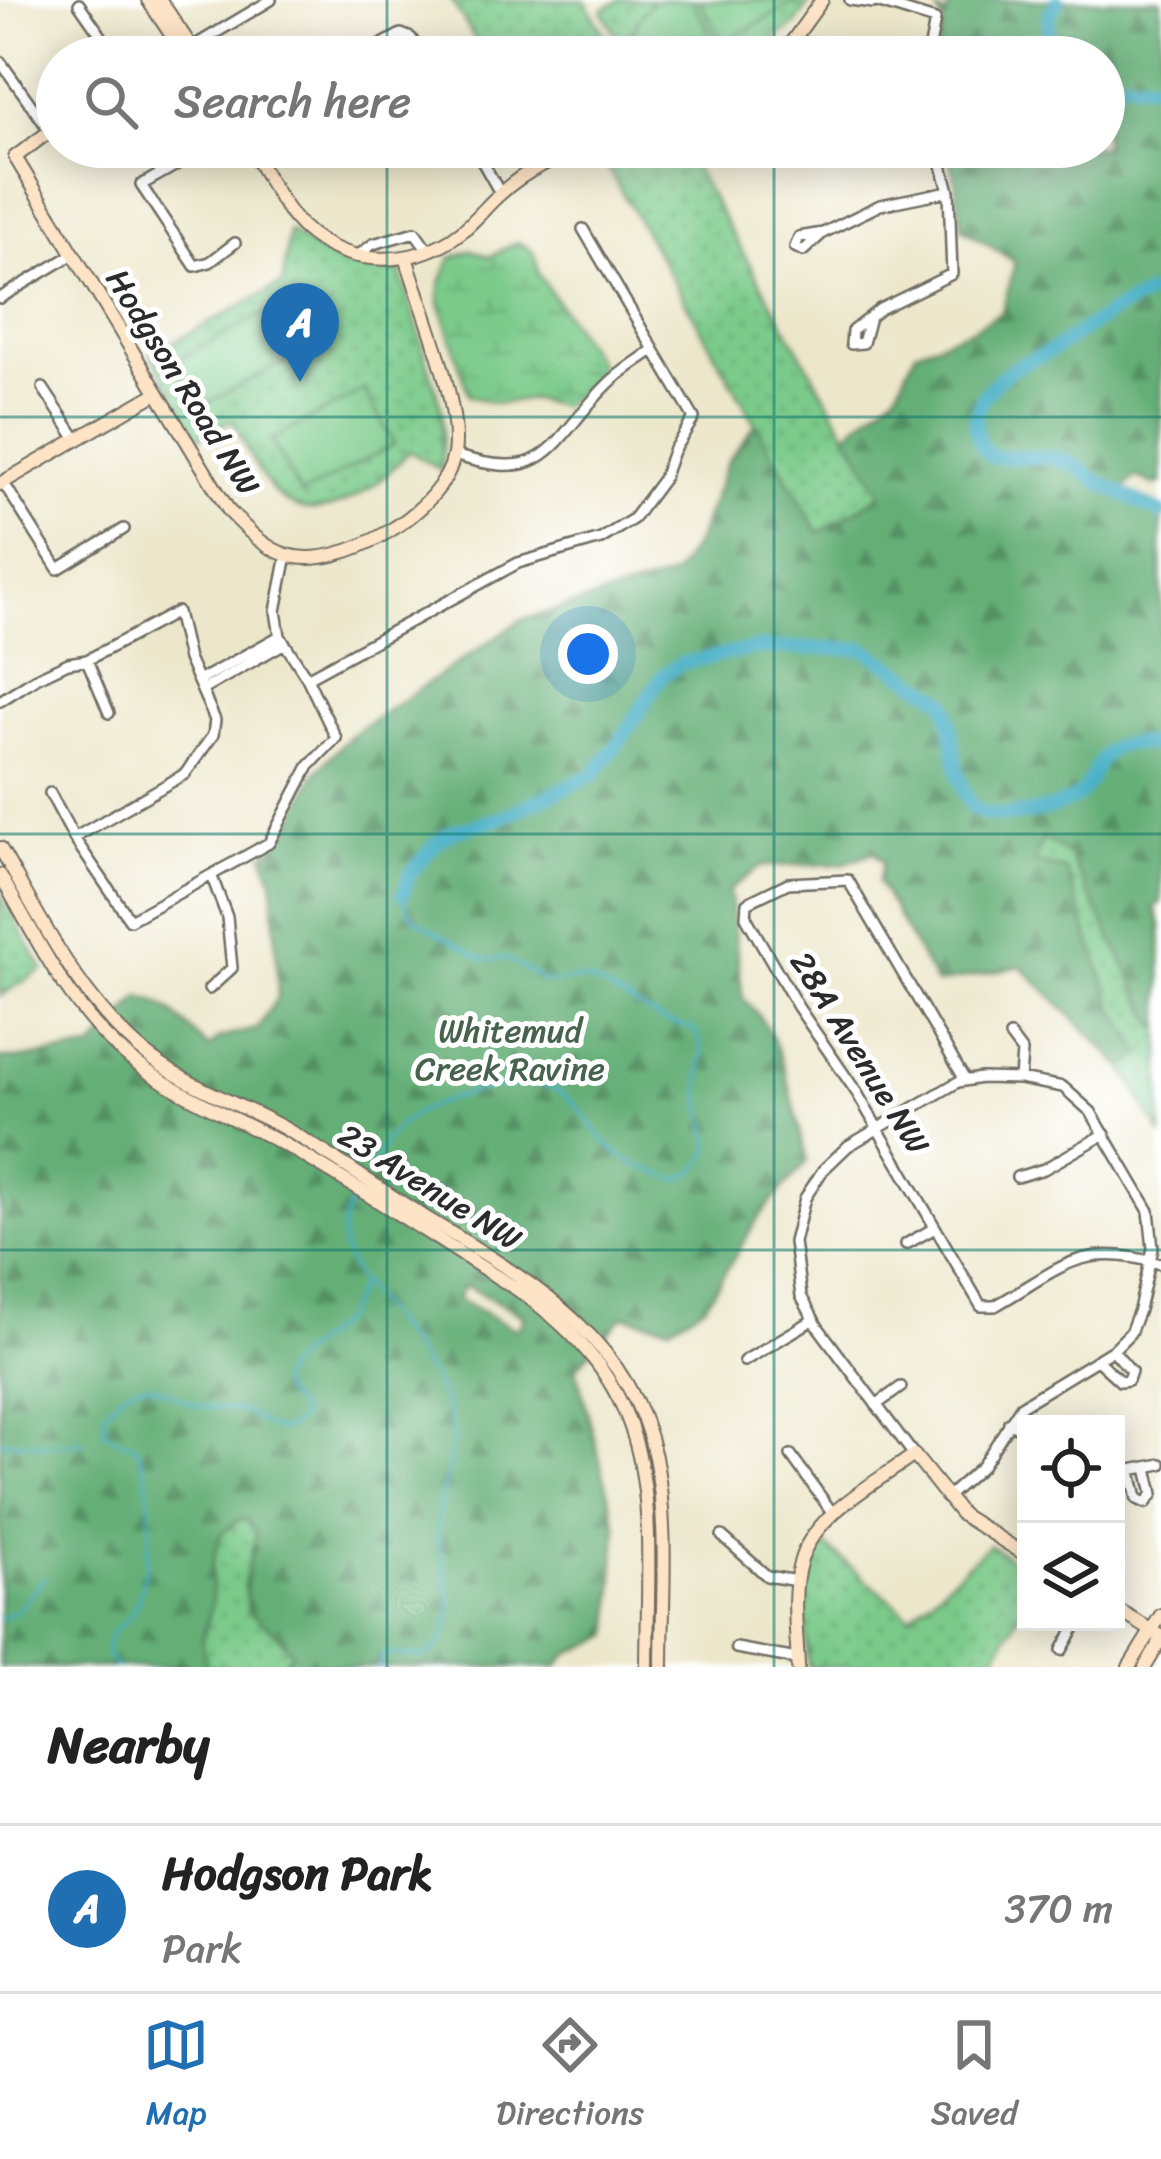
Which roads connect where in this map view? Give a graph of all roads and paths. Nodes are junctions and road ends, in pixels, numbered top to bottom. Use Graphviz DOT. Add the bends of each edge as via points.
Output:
graph roads {
  1 [pos="148,0"];
  2 [pos="160,0"];
  3 [pos="271,0"];
  4 [pos="822,0"];
  5 [pos="850,0"];
  6 [pos="874,2"];
  7 [pos="79,4"];
  8 [pos="101,36"];
  9 [pos="174,36"];
  10 [pos="178,36"];
  11 [pos="215,36"];
  12 [pos="796,36"];
  13 [pos="932,36"];
  14 [pos="0,61"];
  15 [pos="36,107"];
  16 [pos="36,141"];
  17 [pos="171,168"];
  18 [pos="262,168"];
  19 [pos="486,168"];
  20 [pos="539,168"];
  21 [pos="943,168"];
  22 [pos="949,191"];
  23 [pos="500,193"];
  24 [pos="584,229"];
  25 [pos="823,233"];
  26 [pos="235,243"];
  27 [pos="428,250"];
  28 [pos="72,255"];
  29 [pos="357,256"];
  30 [pos="406,260"];
  31 [pos="0,298"];
  32 [pos="870,317"];
  33 [pos="653,350"];
  34 [pos="43,388"];
  35 [pos="157,393"];
  36 [pos="76,438"];
  37 [pos="454,455"];
  38 [pos="2,483"];
  39 [pos="124,529"];
  40 [pos="286,555"];
  41 [pos="282,640"];
  42 [pos="87,660"];
  43 [pos="307,678"];
  44 [pos="200,686"];
  45 [pos="0,701"];
  46 [pos="109,713"];
  47 [pos="50,793"];
  48 [pos="74,838"];
  49 [pos="0,848"];
  50 [pos="0,875"];
  51 [pos="212,877"];
  52 [pos="208,989"];
  53 [pos="1010,1036"];
  54 [pos="1020,1079"];
  55 [pos="964,1080"];
  56 [pos="877,1128"];
  57 [pos="1106,1134"];
  58 [pos="336,1168"];
  59 [pos="1017,1177"];
  60 [pos="397,1207"];
  61 [pos="934,1228"];
  62 [pos="906,1244"];
  63 [pos="1156,1263"];
  64 [pos="813,1320"];
  65 [pos="1113,1350"];
  66 [pos="1097,1360"];
  67 [pos="744,1361"];
  68 [pos="901,1387"];
  69 [pos="876,1405"];
  70 [pos="1009,1422"];
  71 [pos="1017,1427"];
  72 [pos="791,1455"];
  73 [pos="914,1455"];
  74 [pos="1161,1464"];
  75 [pos="1148,1468"];
  76 [pos="1125,1472"];
  77 [pos="1131,1472"];
  78 [pos="946,1498"];
  79 [pos="834,1515"];
  80 [pos="722,1536"];
  81 [pos="1017,1550"];
  82 [pos="796,1581"];
  83 [pos="1125,1615"];
  84 [pos="1161,1615"];
  85 [pos="1073,1631"];
  86 [pos="1158,1635"];
  87 [pos="736,1648"];
  88 [pos="1062,1650"];
  89 [pos="798,1663"];
  90 [pos="647,1667"];
  91 [pos="662,1667"];
  92 [pos="1129,1667"];
  93 [pos="1145,1667"];
  1 -- 9 [label="main road"];
  2 -- 10 [label="main road"];
  3 -- 11 [label="street"];
  4 -- 12 [label="main road"];
  5 -- 6 [label="street"];
  6 -- 13 [label="street" via="935,20"];
  7 -- 8 [label="street"];
  14 -- 15 [label="street"];
  16 -- 28 [label="main road, Hodgson Road NW" via="15,157"];
  17 -- 26 [label="street" via="141,185 195,266"];
  18 -- 29 [label="main road" via="294,218"];
  19 -- 23 [label="street"];
  20 -- 23 [label="main road"];
  21 -- 22 [label="street"];
  22 -- 25 [label="street" via="880,205"];
  22 -- 32 [label="street" via="952,274"];
  23 -- 27 [label="main road" via="467,227"];
  24 -- 33 [label="street"];
  27 -- 29 [label="street" via="415,232"];
  27 -- 30 [label="main road"];
  28 -- 31 [label="street"];
  28 -- 35 [label="main road, Hodgson Road NW"];
  29 -- 30 [label="main road"];
  30 -- 37 [label="main road" via="454,416"];
  33 -- 37 [label="street" via="609,382 559,445 525,465"];
  33 -- 43 [label="street" via="694,418 633,519 601,539 518,562"];
  34 -- 36 [label="street"];
  35 -- 36 [label="main road"];
  35 -- 40 [label="main road, Hodgson Road NW" via="229,511"];
  36 -- 38 [label="main road"];
  37 -- 40 [label="main road" via="436,493 402,521 332,556"];
  38 -- 39 [label="street" via="58,569"];
  40 -- 41 [label="street" via="276,611"];
  41 -- 43 [label="street"];
  41 -- 44 [label="street"];
  42 -- 44 [label="street" via="177,612"];
  42 -- 45 [label="street"];
  42 -- 46 [label="street"];
  43 -- 51 [label="street" via="336,738 309,766 269,843"];
  44 -- 48 [label="street" via="213,735 185,774"];
  47 -- 48 [label="street"];
  48 -- 51 [label="street" via="130,920"];
  49 -- 58 [label="main road, 23 Avenue NW" via="115,1028"];
  50 -- 58 [label="main road, 23 Avenue NW" via="68,990 106,1037 179,1092"];
  51 -- 52 [label="street" via="227,917 232,968"];
  53 -- 54 [label="street" via="1022,1052"];
  54 -- 55 [label="street"];
  54 -- 57 [label="street" via="1070,1091"];
  55 -- 56 [label="street"];
  55 -- 56 [label="street, 28A Avenue NW" via="848,880 781,884 745,906 746,916"];
  56 -- 61 [label="street, 28A Avenue NW"];
  56 -- 64 [label="street" via="815,1180 797,1220 794,1269"];
  57 -- 59 [label="street"];
  57 -- 63 [label="street" via="1149,1211"];
  58 -- 60 [label="main road, 23 Avenue NW"];
  60 -- 90 [label="main road, 23 Avenue NW" via="548,1311 595,1357 620,1397 646,1488"];
  60 -- 91 [label="main road, 23 Avenue NW" via="553,1298 621,1372 648,1433 659,1486"];
  61 -- 62 [label="street"];
  61 -- 63 [label="street, 28A Avenue NW" via="985,1308 1085,1256"];
  63 -- 65 [label="street" via="1134,1326"];
  64 -- 67 [label="street"];
  64 -- 69 [label="street"];
  65 -- 66 [label="street"];
  65 -- 66 [label="street" via="1130,1368 1128,1380"];
  66 -- 70 [label="street" via="1025,1402"];
  68 -- 69 [label="street"];
  69 -- 73 [label="street"];
  70 -- 71 [label="street"];
  70 -- 78 [label="street" via="982,1466"];
  72 -- 79 [label="street"];
  73 -- 78 [label="main road"];
  73 -- 79 [label="main road"];
  74 -- 75 [label="street"];
  75 -- 77 [label="street"];
  75 -- 77 [label="street" via="1153,1494 1146,1503 1137,1499"];
  76 -- 77 [label="street"];
  78 -- 81 [label="main road"];
  79 -- 82 [label="main road" via="809,1541"];
  80 -- 82 [label="street" via="767,1576"];
  82 -- 89 [label="main road"];
  83 -- 86 [label="main road"];
  84 -- 86 [label="main road"];
  85 -- 88 [label="street"];
  86 -- 92 [label="main road"];
  86 -- 93 [label="main road"];
  87 -- 89 [label="street"];
}
